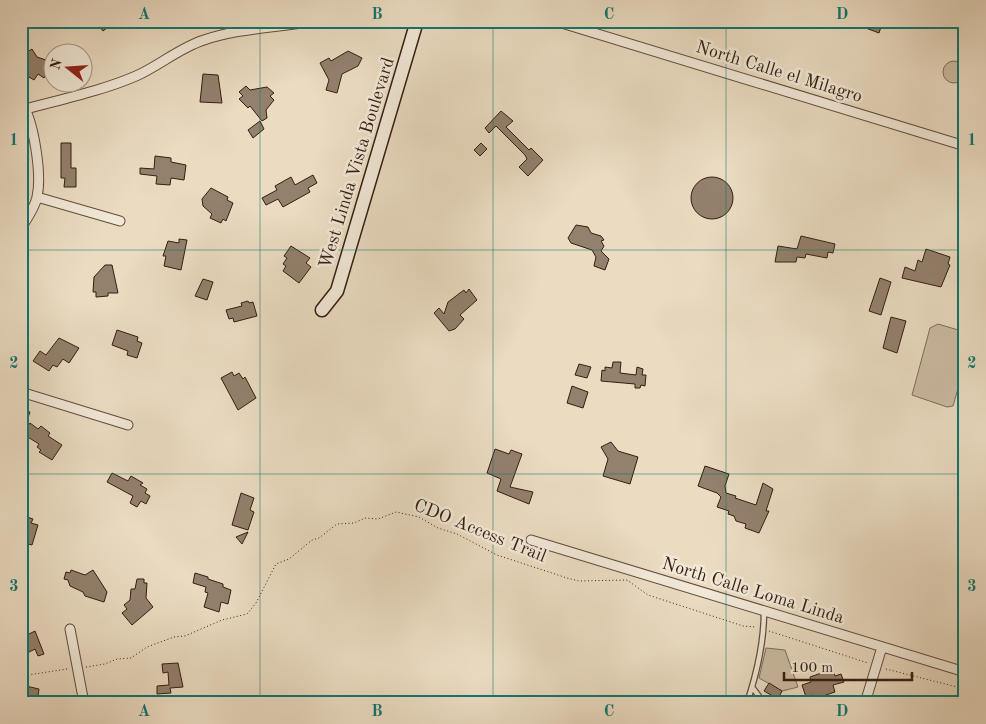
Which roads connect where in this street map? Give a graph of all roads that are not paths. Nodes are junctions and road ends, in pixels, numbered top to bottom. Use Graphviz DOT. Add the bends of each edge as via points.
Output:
graph roads {
  1 [pos="239,21"];
  2 [pos="313,21"];
  3 [pos="417,21"];
  4 [pos="555,21"];
  5 [pos="239,32"];
  6 [pos="24,105"];
  7 [pos="965,146"];
  8 [pos="37,197"];
  9 [pos="120,221"];
  10 [pos="21,228"];
  11 [pos="322,310"];
  12 [pos="21,392"];
  13 [pos="128,425"];
  14 [pos="531,540"];
  15 [pos="764,611"];
  16 [pos="70,628"];
  17 [pos="882,647"];
  18 [pos="965,672"];
  19 [pos="752,687"];
  20 [pos="84,703"];
  21 [pos="747,703"];
  22 [pos="764,703"];
  23 [pos="865,703"];
  1 -- 5 [label="street"];
  2 -- 5 [label="street"];
  3 -- 11 [label="street, West Linda Vista Boulevard" via="337,291"];
  4 -- 7 [label="street, North Calle el Milagro"];
  5 -- 6 [label="street" via="203,40 137,75 100,89"];
  6 -- 8 [label="street" via="35,150"];
  8 -- 9 [label="street"];
  8 -- 10 [label="street"];
  12 -- 13 [label="street"];
  14 -- 15 [label="street, North Calle Loma Linda"];
  15 -- 17 [label="street, North Calle Loma Linda"];
  15 -- 19 [label="lane" via="764,630"];
  16 -- 20 [label="street"];
  17 -- 18 [label="street, North Calle Loma Linda"];
  17 -- 23 [label="street"];
  19 -- 21 [label="lane"];
  19 -- 22 [label="lane"];
}
